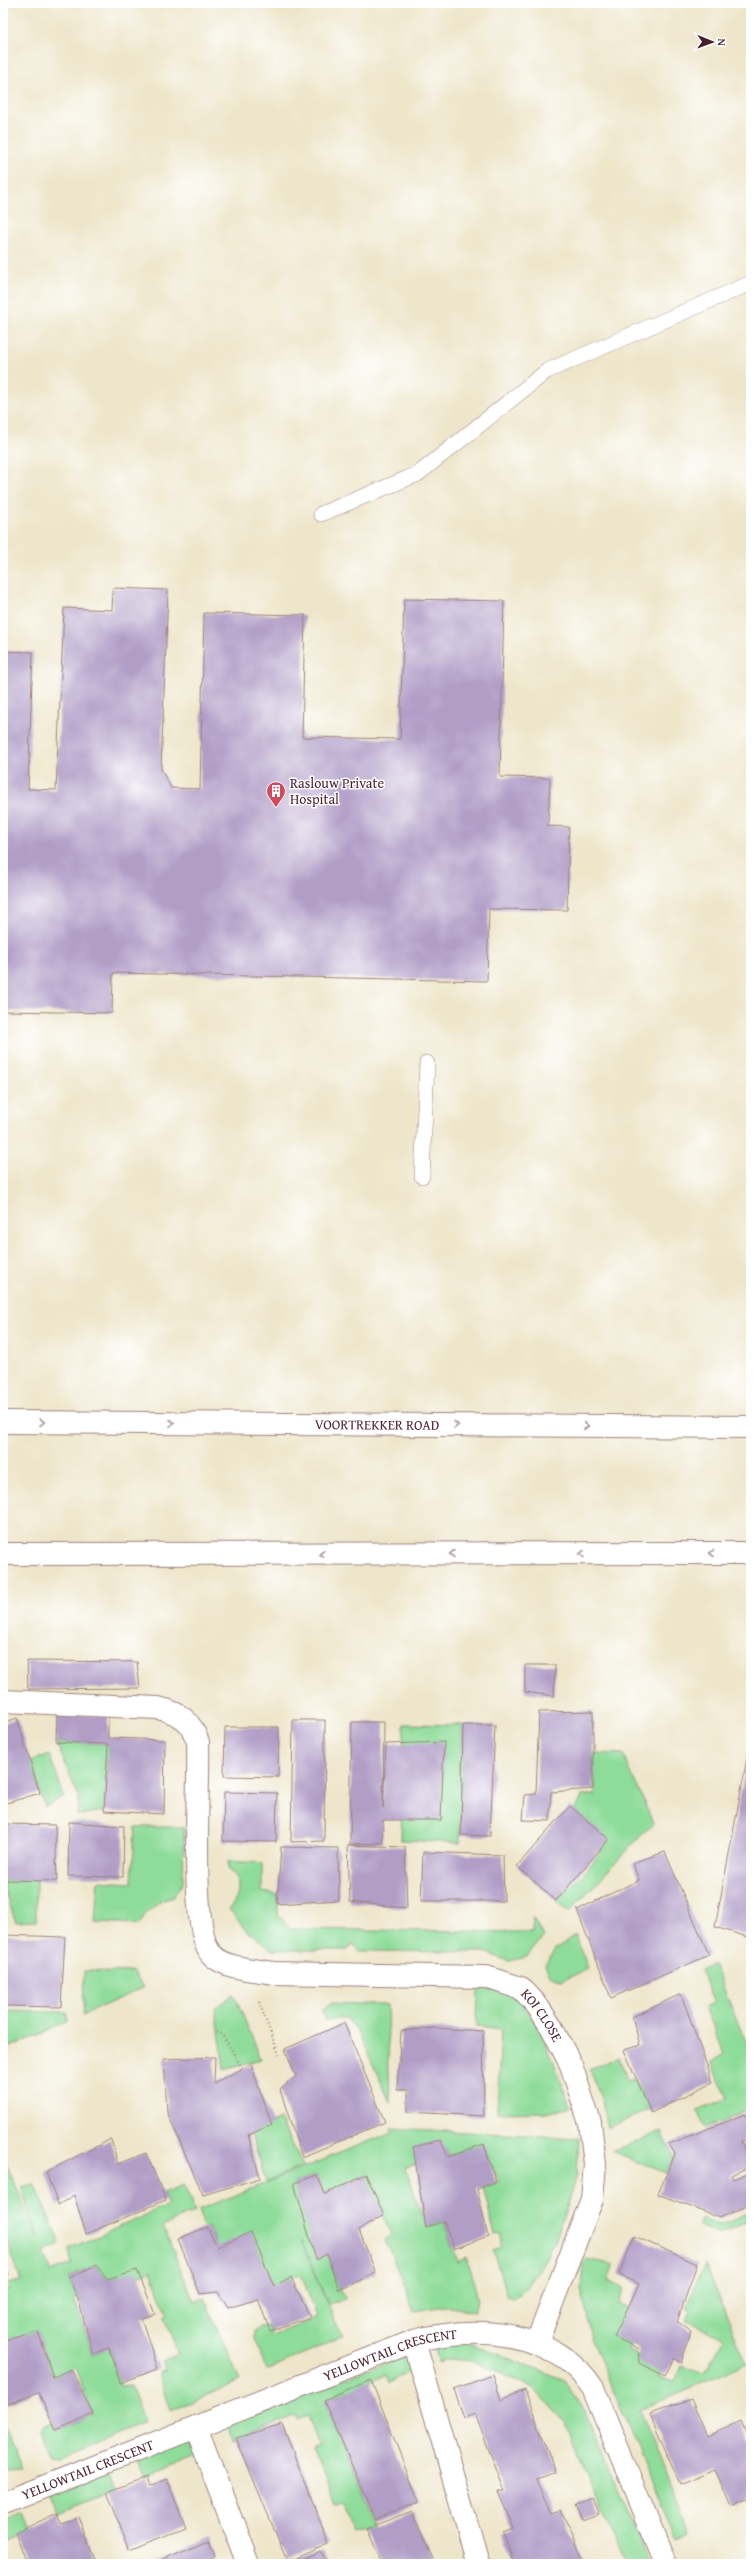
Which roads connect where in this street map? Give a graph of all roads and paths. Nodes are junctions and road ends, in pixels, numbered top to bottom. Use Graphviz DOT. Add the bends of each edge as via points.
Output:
graph roads {
  1 [pos="751,284"];
  2 [pos="321,514"];
  3 [pos="427,1063"];
  4 [pos="422,1176"];
  5 [pos="3,1422"];
  6 [pos="751,1427"];
  7 [pos="3,1554"];
  8 [pos="751,1554"];
  9 [pos="3,1701"];
  10 [pos="258,2001"];
  11 [pos="218,2032"];
  12 [pos="279,2055"];
  13 [pos="242,2068"];
  14 [pos="414,2341"];
  15 [pos="537,2342"];
  16 [pos="196,2427"];
  17 [pos="3,2503"];
  18 [pos="248,2564"];
  19 [pos="478,2564"];
  20 [pos="665,2564"];
  1 -- 2 [label="lane" via="547,371 418,474"];
  3 -- 4 [label="lane"];
  5 -- 6 [label="street, VOORTREKKER ROAD, one-way"];
  8 -- 7 [label="street, one-way"];
  9 -- 15 [label="street, KOI CLOSE" via="158,1708 176,1712 187,1721 194,1730 198,1742 198,1910 204,1944 211,1954 240,1967 274,1973 486,1977 521,1988 536,2004 571,2065 590,2123 594,2164 592,2199"];
  10 -- 12 [label="path"];
  11 -- 13 [label="path" via="222,2034"];
  14 -- 15 [label="street, YELLOWTAIL CRESCENT" via="444,2333 468,2332"];
  14 -- 16 [label="street, YELLOWTAIL CRESCENT"];
  14 -- 19 [label="street"];
  15 -- 20 [label="street, YELLOWTAIL CRESCENT" via="565,2357 582,2372 593,2388"];
  16 -- 17 [label="street, YELLOWTAIL CRESCENT"];
  16 -- 18 [label="street"];
}
